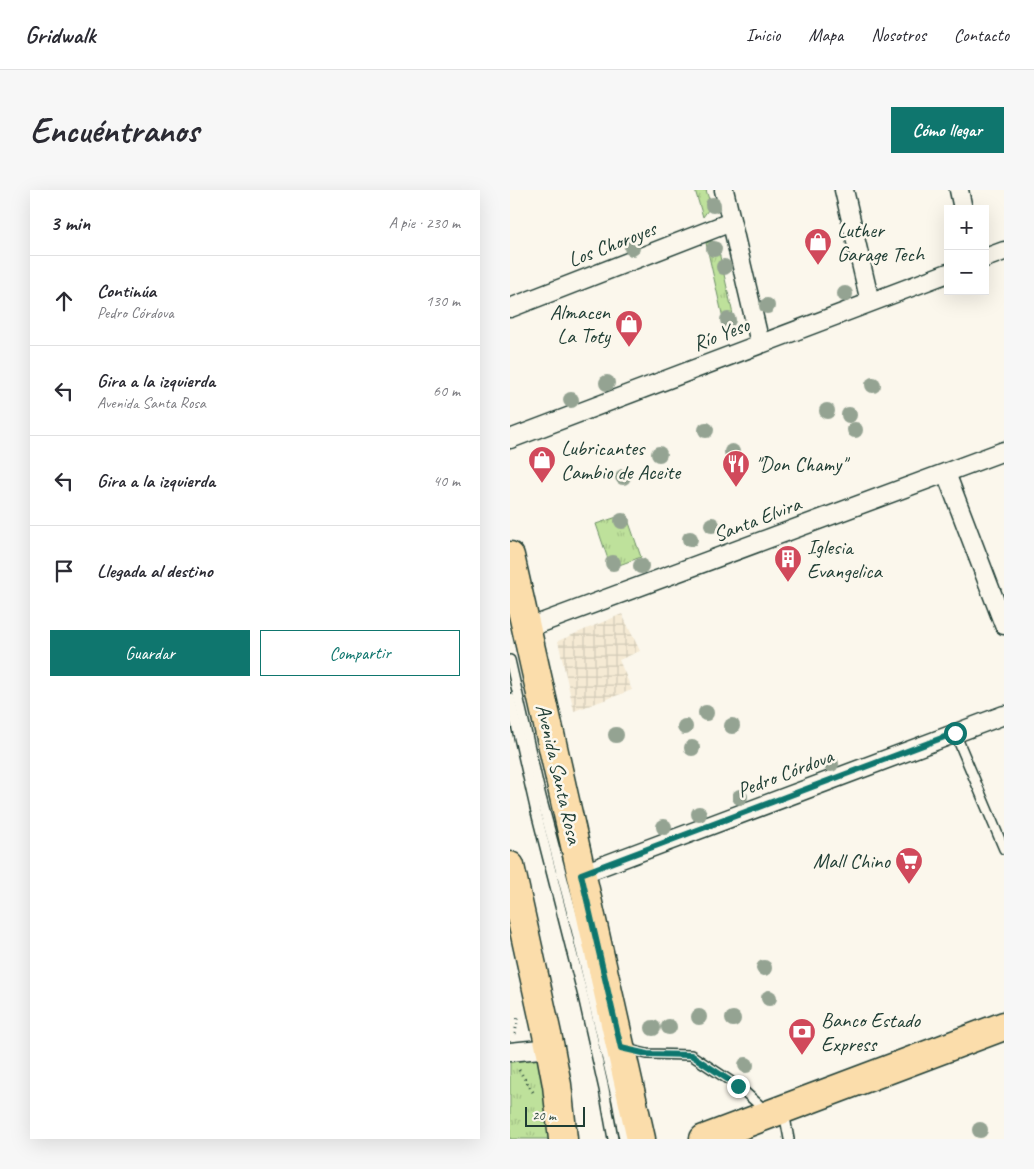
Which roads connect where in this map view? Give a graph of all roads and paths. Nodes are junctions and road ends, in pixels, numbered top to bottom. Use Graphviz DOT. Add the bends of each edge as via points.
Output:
graph roads {
  1 [pos="724,190"];
  2 [pos="844,190"];
  3 [pos="959,190"];
  4 [pos="962,205"];
  5 [pos="731,222"];
  6 [pos="1004,252"];
  7 [pos="989,257"];
  8 [pos="944,274"];
  9 [pos="870,302"];
  10 [pos="510,308"];
  11 [pos="760,343"];
  12 [pos="510,439"];
  13 [pos="1004,451"];
  14 [pos="946,473"];
  15 [pos="510,556"];
  16 [pos="1004,625"];
  17 [pos="525,629"];
  18 [pos="510,660"];
  19 [pos="510,698"];
  20 [pos="1004,715"];
  21 [pos="955,733"];
  22 [pos="1004,849"];
  23 [pos="510,866"];
  24 [pos="581,874"];
  25 [pos="1004,1026"];
  26 [pos="550,1048"];
  27 [pos="621,1048"];
  28 [pos="510,1052"];
  29 [pos="777,1112"];
  30 [pos="707,1138"];
  31 [pos="562,1139"];
  32 [pos="614,1139"];
  33 [pos="624,1139"];
  34 [pos="641,1139"];
  35 [pos="790,1139"];
  1 -- 5 [label="street"];
  2 -- 9 [label="street"];
  3 -- 4 [label="street"];
  5 -- 10 [label="street, Los Choroyes"];
  5 -- 11 [label="street"];
  6 -- 7 [label="street"];
  8 -- 9 [label="street, Río Yeso"];
  9 -- 11 [label="street, Río Yeso"];
  11 -- 12 [label="street, Río Yeso"];
  13 -- 14 [label="street, Santa Elvira"];
  14 -- 16 [label="street"];
  14 -- 17 [label="street, Santa Elvira"];
  15 -- 17 [label="main road, Avenida Santa Rosa"];
  17 -- 24 [label="main road, Avenida Santa Rosa"];
  18 -- 33 [label="lane"];
  19 -- 32 [label="lane" via="583,996"];
  20 -- 21 [label="street, Pedro Córdova"];
  21 -- 22 [label="lane"];
  21 -- 24 [label="street, Pedro Córdova"];
  23 -- 26 [label="main road"];
  24 -- 27 [label="main road, Avenida Santa Rosa"];
  25 -- 29 [label="main road"];
  26 -- 28 [label="street"];
  26 -- 31 [label="main road"];
  27 -- 29 [label="lane" via="647,1054 691,1055"];
  27 -- 34 [label="main road, Avenida Santa Rosa"];
  29 -- 30 [label="main road"];
  29 -- 35 [label="lane"];
}
